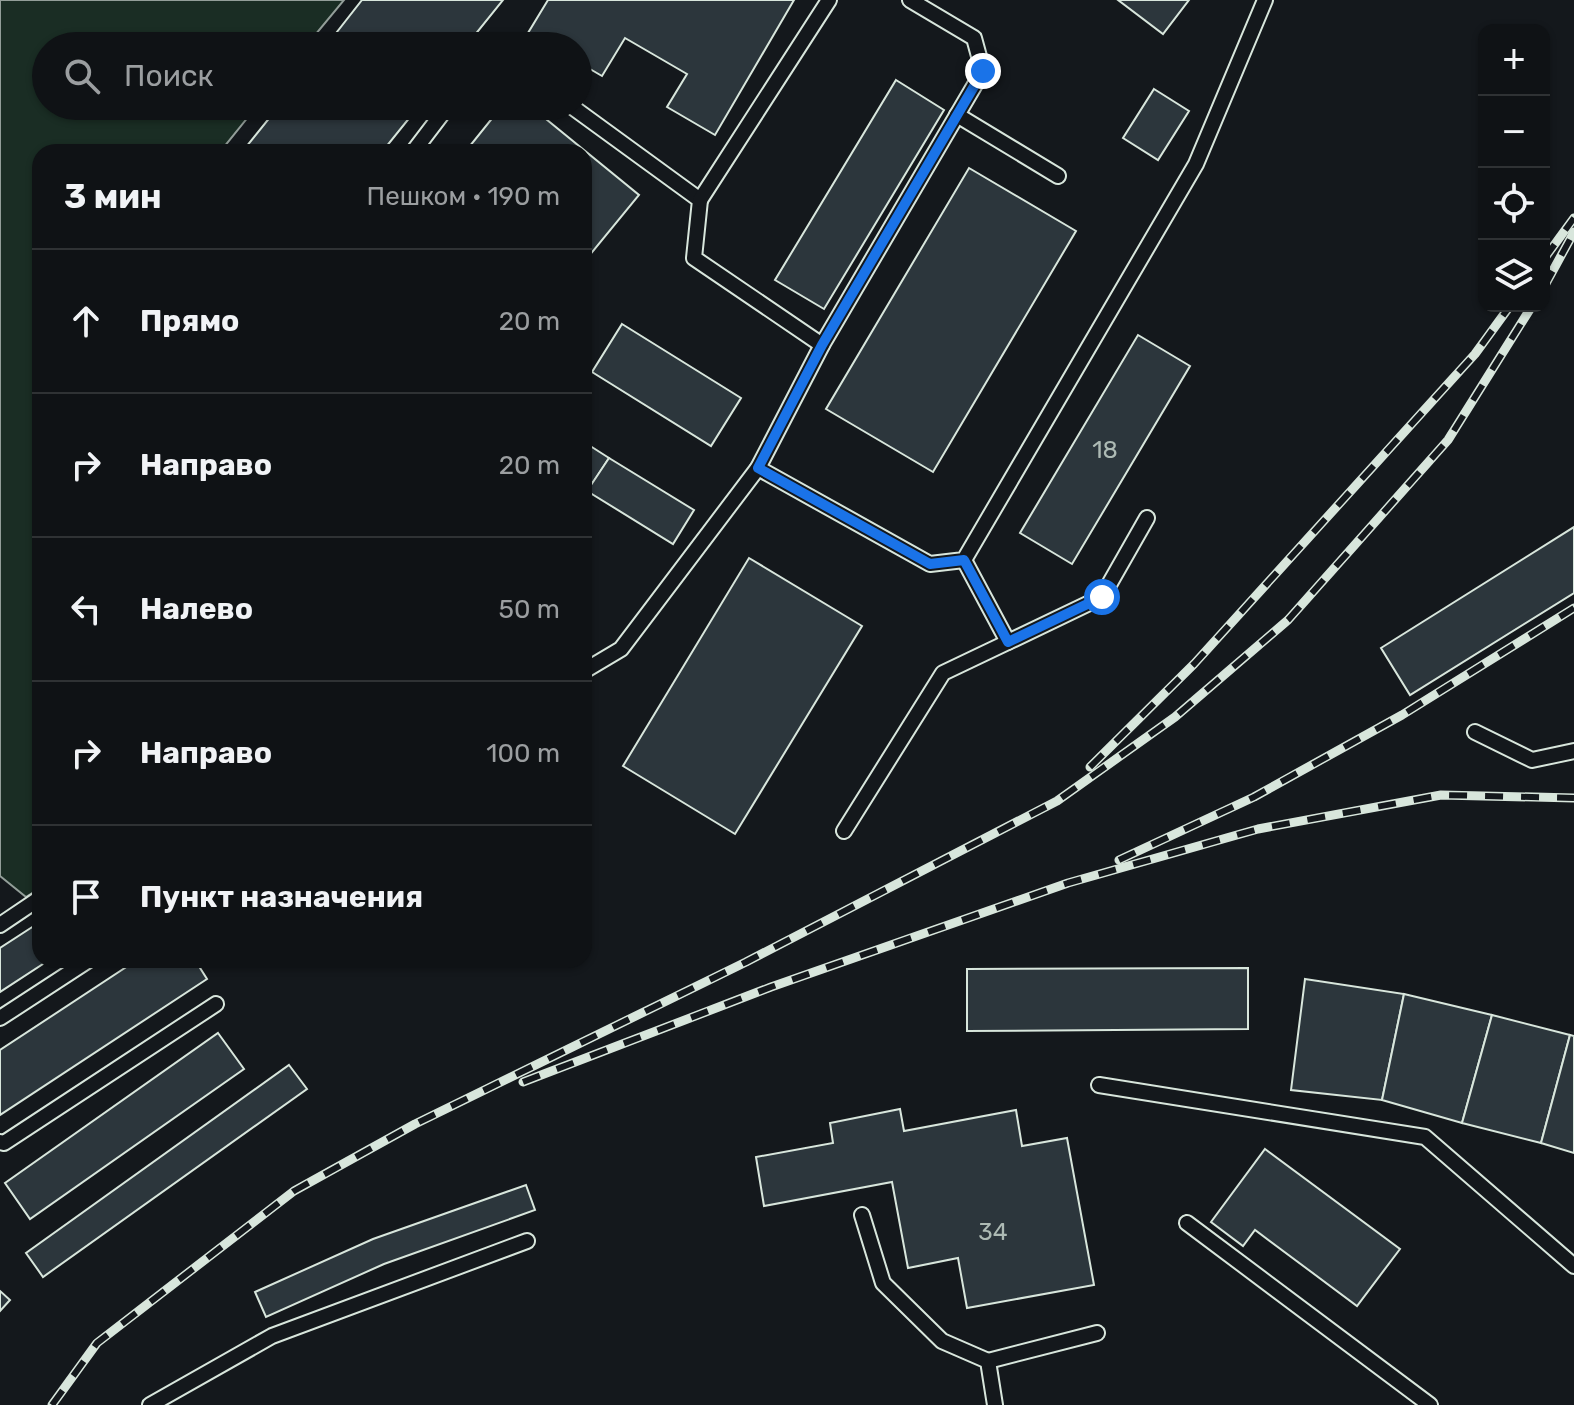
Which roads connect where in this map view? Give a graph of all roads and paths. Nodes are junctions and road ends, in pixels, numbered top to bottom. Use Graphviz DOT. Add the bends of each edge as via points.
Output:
graph roads {
  1 [pos="829,0"];
  2 [pos="910,0"];
  3 [pos="1265,0"];
  4 [pos="957,115"];
  5 [pos="437,120"];
  6 [pos="590,120"];
  7 [pos="419,144"];
  8 [pos="1058,176"];
  9 [pos="700,200"];
  10 [pos="822,345"];
  11 [pos="758,468"];
  12 [pos="1147,518"];
  13 [pos="964,560"];
  14 [pos="1008,642"];
  15 [pos="592,666"];
  16 [pos="1475,732"];
  17 [pos="1574,751"];
  18 [pos="844,831"];
  19 [pos="32,903"];
  20 [pos="0,925"];
  21 [pos="77,968"];
  22 [pos="216,1004"];
  23 [pos="0,1018"];
  24 [pos="1099,1085"];
  25 [pos="0,1142"];
  26 [pos="862,1215"];
  27 [pos="1187,1223"];
  28 [pos="527,1241"];
  29 [pos="1574,1266"];
  30 [pos="1097,1333"];
  31 [pos="988,1361"];
  32 [pos="150,1405"];
  33 [pos="995,1405"];
  34 [pos="1430,1405"];
  1 -- 9 [label="lane"];
  2 -- 4 [label="lane" via="974,38 983,71"];
  3 -- 13 [label="lane" via="1196,164"];
  4 -- 8 [label="lane"];
  4 -- 10 [label="lane"];
  5 -- 7 [label="lane"];
  6 -- 9 [label="lane"];
  9 -- 10 [label="lane" via="694,258"];
  10 -- 11 [label="lane"];
  11 -- 13 [label="lane" via="930,564"];
  11 -- 15 [label="lane" via="621,649"];
  12 -- 14 [label="lane" via="1102,597"];
  13 -- 14 [label="lane"];
  14 -- 18 [label="lane" via="943,673"];
  16 -- 17 [label="lane" via="1532,760"];
  19 -- 20 [label="lane"];
  21 -- 23 [label="lane"];
  22 -- 25 [label="lane"];
  24 -- 29 [label="lane" via="1425,1137"];
  26 -- 31 [label="lane" via="883,1283 942,1341"];
  27 -- 34 [label="lane"];
  28 -- 32 [label="lane" via="272,1336"];
  30 -- 31 [label="lane"];
  31 -- 33 [label="lane"];
}
